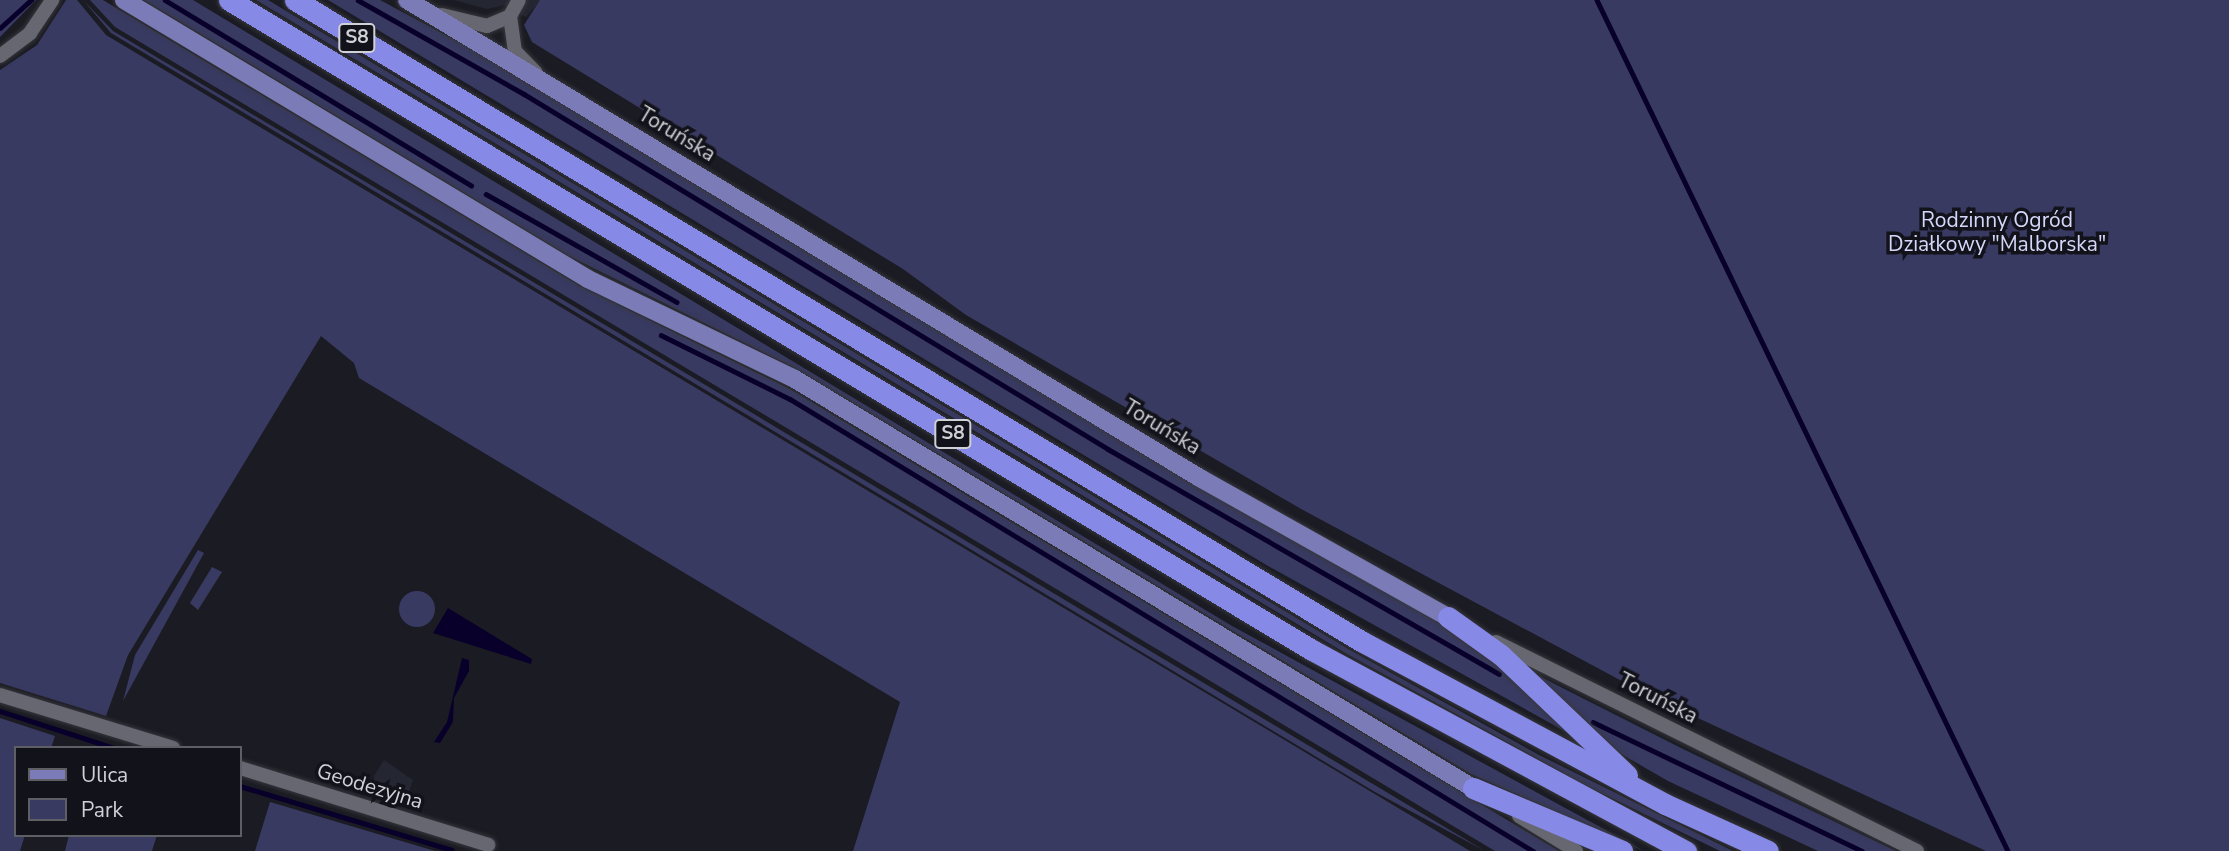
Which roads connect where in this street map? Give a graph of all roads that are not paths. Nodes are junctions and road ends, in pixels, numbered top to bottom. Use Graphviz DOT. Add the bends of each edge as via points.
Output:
graph roads {
  1 [pos="52,0"];
  2 [pos="124,0"];
  3 [pos="229,0"];
  4 [pos="295,0"];
  5 [pos="519,0"];
  6 [pos="414,4"];
  7 [pos="510,16"];
  8 [pos="0,56"];
  9 [pos="553,88"];
  10 [pos="1448,617"];
  11 [pos="0,695"];
  12 [pos="166,746"];
  13 [pos="242,769"];
  14 [pos="1473,788"];
  15 [pos="1665,804"];
  16 [pos="468,845"];
  17 [pos="488,845"];
  18 [pos="1576,851"];
  19 [pos="1622,851"];
  20 [pos="1686,851"];
  21 [pos="1768,851"];
  22 [pos="1917,851"];
  1 -- 8 [label="street" via="30,33"];
  2 -- 14 [label="main road" via="588,279 793,378"];
  3 -- 20 [label="highway, S8" via="1312,650"];
  4 -- 15 [label="highway, S8" via="1361,641"];
  5 -- 7 [label="street"];
  6 -- 7 [label="street" via="470,24"];
  6 -- 9 [label="main road, Toruńska"];
  7 -- 9 [label="street" via="516,51"];
  9 -- 10 [label="main road, Toruńska" via="1200,478"];
  10 -- 15 [label="highway" via="1501,655 1569,723"];
  10 -- 22 [label="street, Toruńska"];
  11 -- 12 [label="street"];
  13 -- 16 [label="street, Geodezyjna"];
  14 -- 18 [label="street"];
  14 -- 19 [label="highway"];
  15 -- 21 [label="highway, S8"];
  16 -- 17 [label="street, Geodezyjna"];
}
